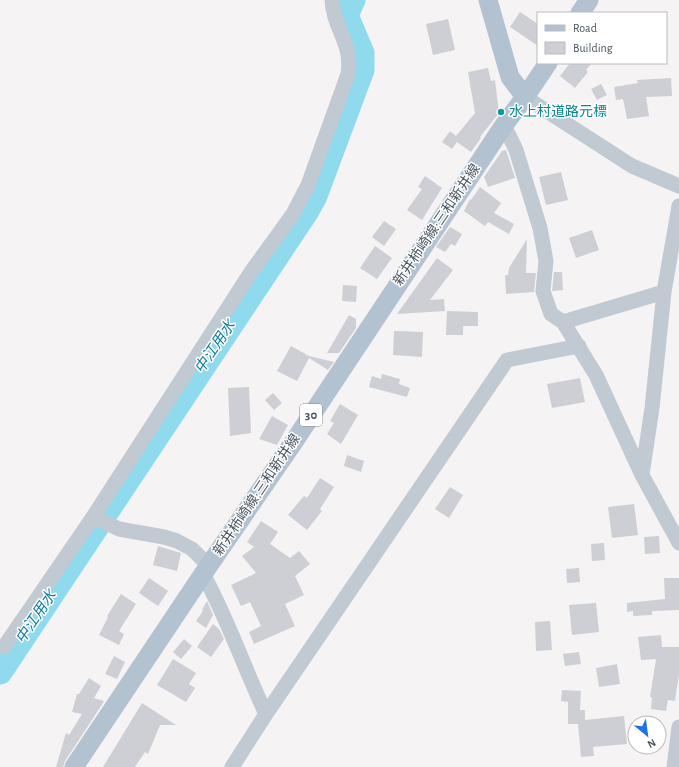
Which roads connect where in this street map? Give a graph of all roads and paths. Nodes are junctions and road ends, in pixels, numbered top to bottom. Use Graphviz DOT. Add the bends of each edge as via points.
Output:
graph roads {
  1 [pos="332,0"];
  2 [pos="488,0"];
  3 [pos="589,0"];
  4 [pos="581,12"];
  5 [pos="547,64"];
  6 [pos="525,97"];
  7 [pos="504,125"];
  8 [pos="679,186"];
  9 [pos="679,206"];
  10 [pos="664,292"];
  11 [pos="563,322"];
  12 [pos="579,346"];
  13 [pos="642,476"];
  14 [pos="93,517"];
  15 [pos="679,543"];
  16 [pos="206,570"];
  17 [pos="4,647"];
  18 [pos="266,714"];
  19 [pos="679,727"];
  20 [pos="676,759"];
  21 [pos="74,767"];
  22 [pos="232,767"];
  1 -- 14 [label="street" via="350,62 337,108 308,185 293,214 251,272"];
  2 -- 6 [label="main road" via="510,77"];
  3 -- 4 [label="main road"];
  5 -- 6 [label="main road, 新井柿崎線;三和新井線 / 30"];
  6 -- 7 [label="main road, 新井柿崎線;三和新井線 / 30"];
  6 -- 8 [label="street" via="632,166"];
  7 -- 11 [label="street" via="516,150 540,228 546,261 543,291 551,314"];
  7 -- 16 [label="main road, 新井柿崎線;三和新井線 / 30"];
  9 -- 10 [label="street"];
  10 -- 11 [label="street"];
  10 -- 13 [label="street"];
  11 -- 12 [label="street"];
  12 -- 13 [label="street" via="596,375"];
  12 -- 18 [label="street" via="507,360"];
  13 -- 15 [label="street"];
  14 -- 16 [label="street" via="119,529 177,541 192,549"];
  14 -- 17 [label="street"];
  16 -- 18 [label="street"];
  16 -- 21 [label="main road, 新井柿崎線;三和新井線 / 30"];
  18 -- 22 [label="street"];
  19 -- 20 [label="street"];
}
